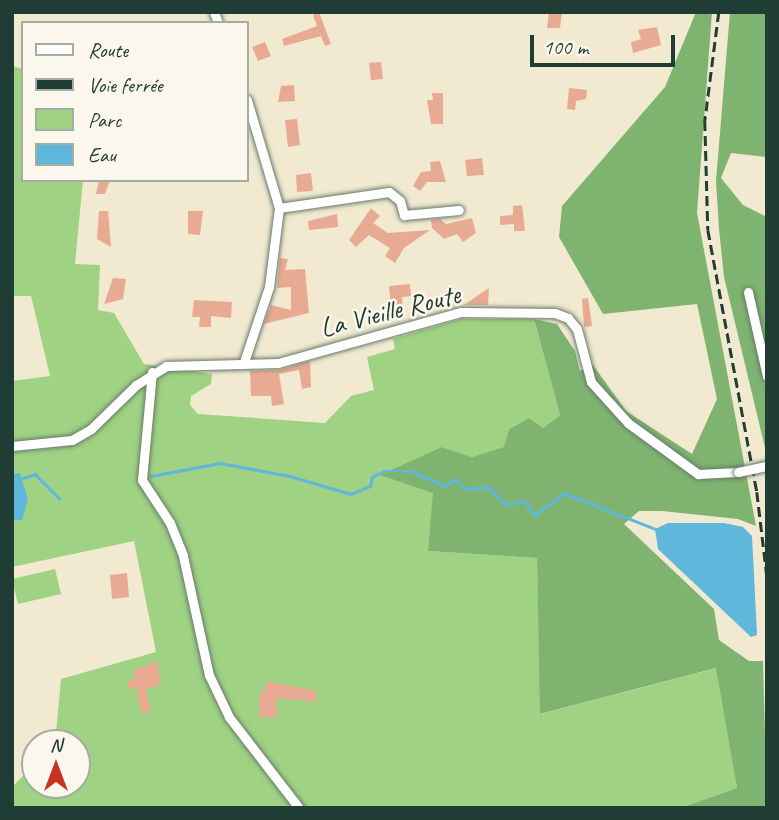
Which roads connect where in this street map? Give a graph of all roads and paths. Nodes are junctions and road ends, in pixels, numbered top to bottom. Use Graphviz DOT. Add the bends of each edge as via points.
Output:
graph roads {
  1 [pos="248,103"];
  2 [pos="279,208"];
  3 [pos="459,210"];
  4 [pos="748,292"];
  5 [pos="244,362"];
  6 [pos="152,372"];
  7 [pos="767,376"];
  8 [pos="12,446"];
  9 [pos="767,466"];
  10 [pos="299,808"];
  1 -- 2 [label="street"];
  2 -- 3 [label="street" via="389,192 400,201 404,215"];
  2 -- 5 [label="street" via="269,287"];
  4 -- 7 [label="street"];
  5 -- 6 [label="street, La Vieille Route" via="184,362"];
  5 -- 9 [label="street, La Vieille Route, bridge" via="278,363 461,312 555,313 568,318 577,329 591,382 628,422 698,474"];
  6 -- 8 [label="street, La Vieille Route" via="91,429 72,440 51,446"];
  6 -- 10 [label="street" via="142,480 170,523 183,556 209,675 229,717"];
}
